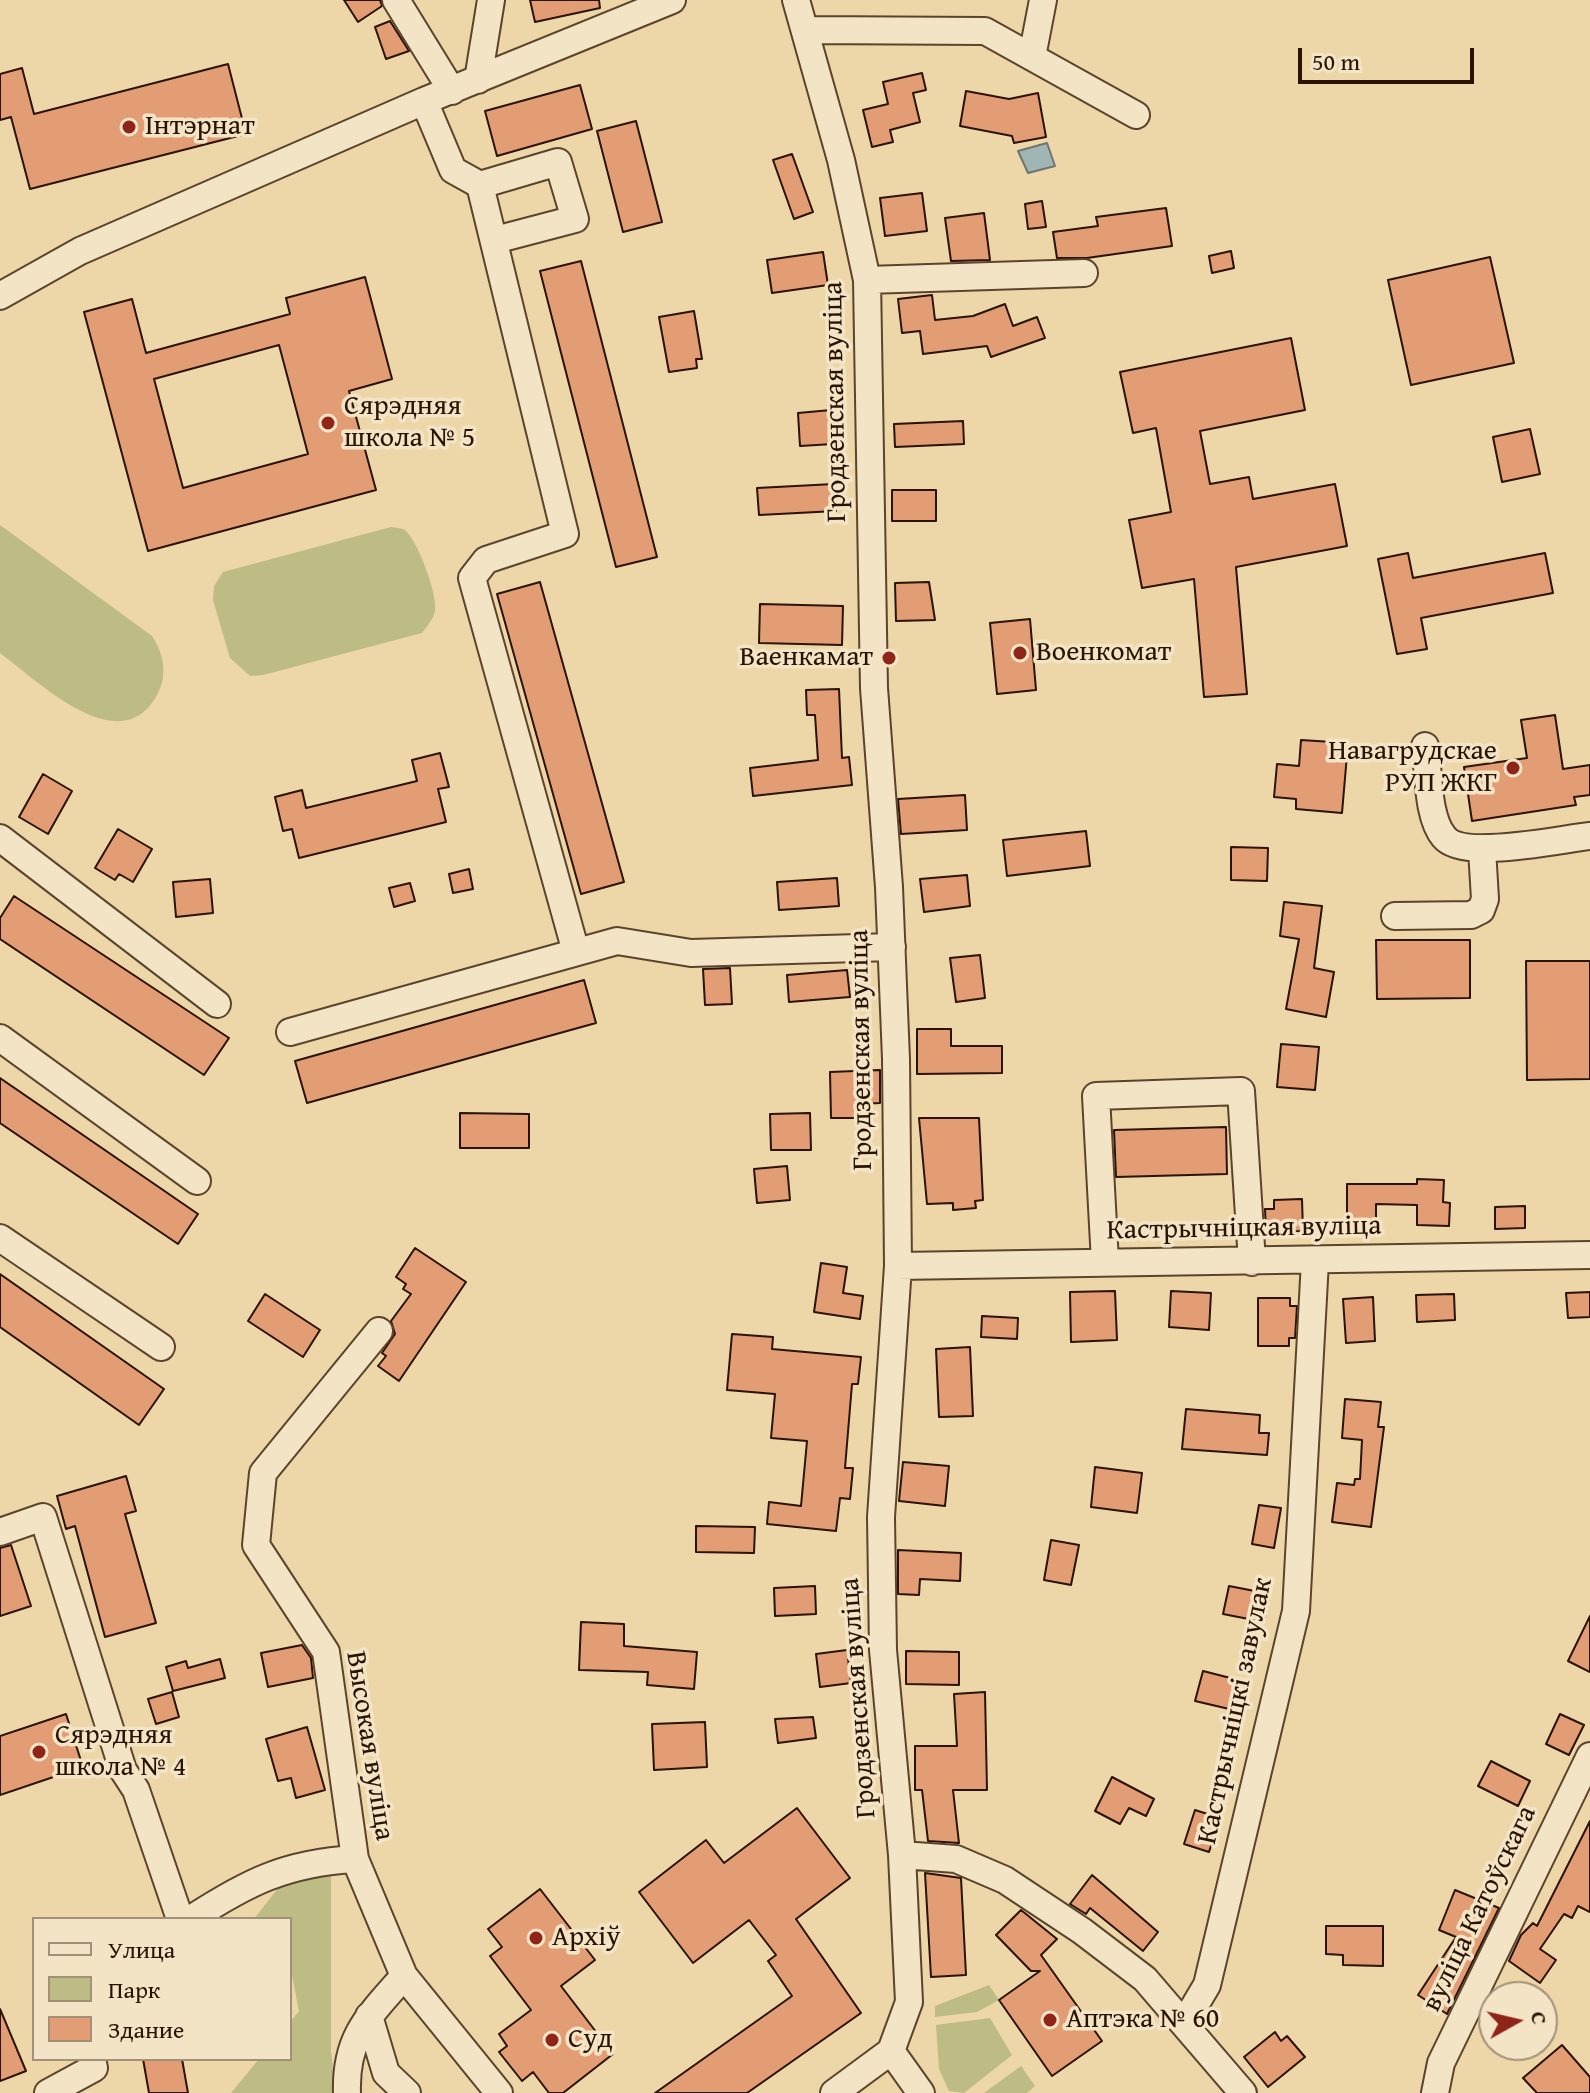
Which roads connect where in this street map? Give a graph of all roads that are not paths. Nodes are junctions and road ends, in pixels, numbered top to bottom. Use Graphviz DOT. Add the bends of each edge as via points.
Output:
graph roads {
  1 [pos="396,0"];
  2 [pos="491,0"];
  3 [pos="672,0"];
  4 [pos="796,0"];
  5 [pos="1043,0"];
  6 [pos="806,30"];
  7 [pos="1032,57"];
  8 [pos="478,80"];
  9 [pos="452,91"];
  10 [pos="424,101"];
  11 [pos="1136,115"];
  12 [pos="480,185"];
  13 [pos="495,240"];
  14 [pos="1084,273"];
  15 [pos="867,280"];
  16 [pos="0,296"];
  17 [pos="1425,746"];
  18 [pos="1590,836"];
  19 [pos="0,838"];
  20 [pos="1482,849"];
  21 [pos="1395,916"];
  22 [pos="892,947"];
  23 [pos="576,952"];
  24 [pos="217,1004"];
  25 [pos="290,1032"];
  26 [pos="0,1038"];
  27 [pos="197,1181"];
  28 [pos="0,1238"];
  29 [pos="1590,1255"];
  30 [pos="1315,1261"];
  31 [pos="1105,1262"];
  32 [pos="1252,1262"];
  33 [pos="898,1266"];
  34 [pos="379,1331"];
  35 [pos="161,1347"];
  36 [pos="0,1532"];
  37 [pos="1590,1756"];
  38 [pos="902,1855"];
  39 [pos="355,1859"];
  40 [pos="179,1917"];
  41 [pos="194,1917"];
  42 [pos="404,1976"];
  43 [pos="369,2016"];
  44 [pos="1185,2022"];
  45 [pos="891,2051"];
  46 [pos="92,2061"];
  47 [pos="48,2093"];
  48 [pos="347,2093"];
  49 [pos="407,2093"];
  50 [pos="499,2093"];
  51 [pos="834,2093"];
  52 [pos="921,2093"];
  53 [pos="1243,2093"];
  54 [pos="1435,2093"];
  1 -- 9 [label="street"];
  2 -- 8 [label="street"];
  3 -- 8 [label="street"];
  4 -- 6 [label="street, Гродзенская вуліца"];
  5 -- 7 [label="street"];
  6 -- 7 [label="street" via="985,31"];
  6 -- 15 [label="street, Гродзенская вуліца"];
  7 -- 11 [label="street"];
  8 -- 9 [label="street"];
  9 -- 10 [label="street"];
  10 -- 12 [label="street" via="453,170"];
  10 -- 16 [label="street" via="80,251"];
  12 -- 13 [label="street"];
  12 -- 13 [label="street" via="558,162 575,219"];
  13 -- 23 [label="street" via="565,534 486,560 472,578"];
  14 -- 15 [label="street"];
  15 -- 22 [label="street, Гродзенская вуліца"];
  17 -- 20 [label="street" via="1443,836 1453,846"];
  18 -- 20 [label="street"];
  19 -- 24 [label="street"];
  20 -- 21 [label="street" via="1481,910 1471,915"];
  22 -- 23 [label="street" via="691,953 617,941"];
  22 -- 33 [label="street, Гродзенская вуліца"];
  23 -- 25 [label="street"];
  26 -- 27 [label="street"];
  28 -- 35 [label="street"];
  29 -- 30 [label="street, Кастрычніцкая вуліца"];
  30 -- 32 [label="street, Кастрычніцкая вуліца"];
  30 -- 44 [label="street, Кастрычніцкі завулак" via="1296,1611 1207,1985"];
  31 -- 32 [label="street, Кастрычніцкая вуліца"];
  31 -- 32 [label="street" via="1096,1096 1241,1091"];
  31 -- 33 [label="street, Кастрычніцкая вуліца"];
  33 -- 38 [label="street, Гродзенская вуліца" via="881,1517 883,1650"];
  34 -- 39 [label="street, Высокая вуліца" via="263,1473 256,1545 326,1652"];
  36 -- 40 [label="street" via="43,1517 123,1770 136,1790"];
  37 -- 54 [label="street, вуліца Катоўскага" via="1441,2063"];
  38 -- 44 [label="street" via="956,1859 1005,1880 1145,1979"];
  38 -- 45 [label="street, Гродзенская вуліца" via="909,2002"];
  39 -- 41 [label="street" via="317,1861 245,1884"];
  39 -- 42 [label="street, Высокая вуліца"];
  42 -- 43 [label="street"];
  42 -- 50 [label="street, Высокая вуліца"];
  43 -- 48 [label="street" via="346,2064"];
  43 -- 49 [label="street" via="386,2073"];
  44 -- 53 [label="street"];
  45 -- 51 [label="street"];
  45 -- 52 [label="street"];
  46 -- 47 [label="street" via="94,2068"];
}
